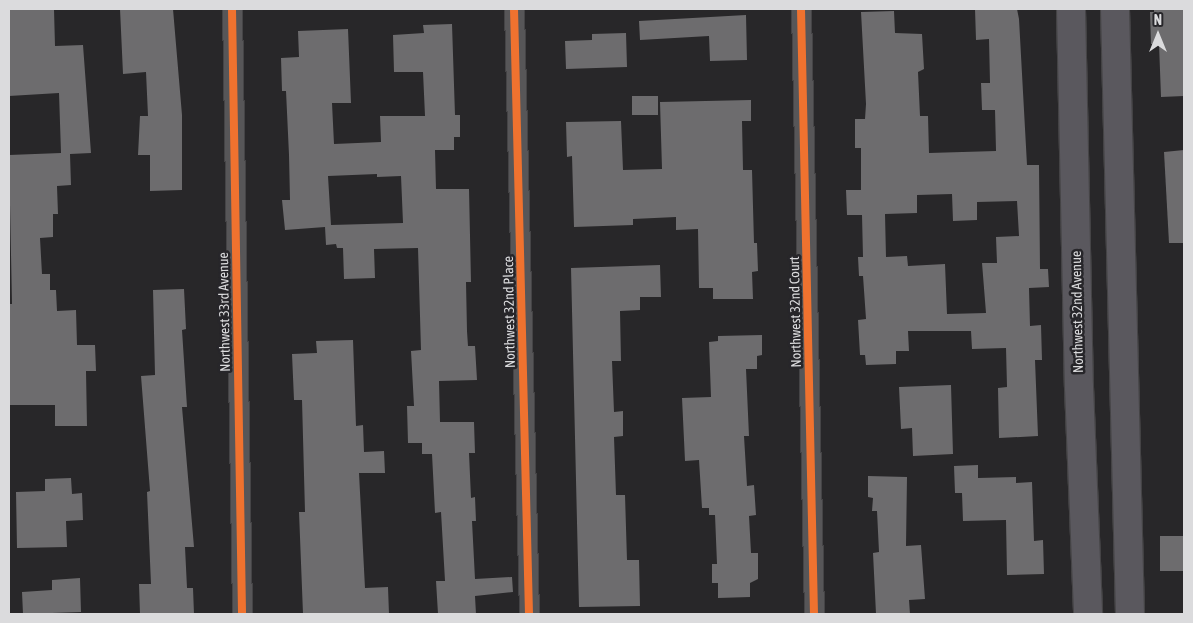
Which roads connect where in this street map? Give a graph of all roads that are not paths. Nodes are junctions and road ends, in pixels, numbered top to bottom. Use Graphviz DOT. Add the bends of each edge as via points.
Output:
graph roads {
  1 [pos="232,9"];
  2 [pos="514,9"];
  3 [pos="801,9"];
  4 [pos="1071,9"];
  5 [pos="1115,9"];
  6 [pos="242,614"];
  7 [pos="529,614"];
  8 [pos="814,614"];
  9 [pos="1088,614"];
  10 [pos="1130,614"];
  1 -- 6 [label="street, Northwest 33rd Avenue"];
  2 -- 7 [label="street, Northwest 32nd Place"];
  3 -- 8 [label="street, Northwest 32nd Court"];
  4 -- 9 [label="main road, Northwest 32nd Avenue" via="1079,387"];
  5 -- 10 [label="main road"];
}
